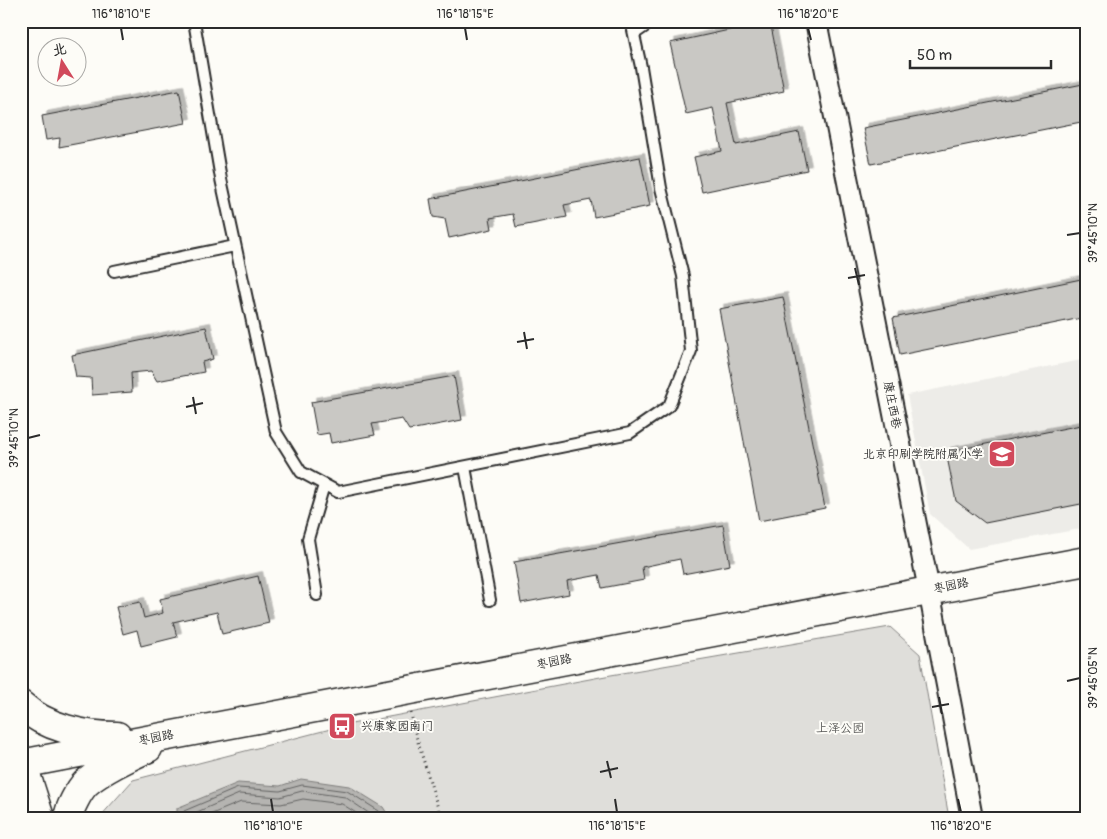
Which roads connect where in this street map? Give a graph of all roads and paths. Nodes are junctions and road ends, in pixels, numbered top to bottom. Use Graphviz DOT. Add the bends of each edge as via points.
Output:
graph roads {
  1 [pos="194,21"];
  2 [pos="631,21"];
  3 [pos="653,21"];
  4 [pos="816,21"];
  5 [pos="634,34"];
  6 [pos="235,246"];
  7 [pos="114,271"];
  8 [pos="465,467"];
  9 [pos="324,485"];
  10 [pos="1086,560"];
  11 [pos="929,590"];
  12 [pos="317,595"];
  13 [pos="490,600"];
  14 [pos="21,705"];
  15 [pos="414,729"];
  16 [pos="178,734"];
  17 [pos="22,762"];
  18 [pos="40,818"];
  19 [pos="68,818"];
  20 [pos="441,818"];
  21 [pos="972,818"];
  1 -- 6 [label="lane" via="220,179"];
  2 -- 5 [label="lane"];
  3 -- 5 [label="lane"];
  4 -- 11 [label="street, 康庄西巷"];
  5 -- 8 [label="lane" via="661,188 683,276 692,351 669,406 630,433"];
  6 -- 7 [label="lane"];
  6 -- 9 [label="lane" via="276,432 300,472"];
  8 -- 9 [label="lane" via="338,492"];
  8 -- 13 [label="lane"];
  9 -- 12 [label="lane" via="308,539"];
  10 -- 11 [label="street, 枣园路"];
  11 -- 16 [label="street, 枣园路"];
  11 -- 21 [label="street, 康庄西巷"];
  14 -- 16 [label="street" via="29,713 75,732 104,736"];
  15 -- 20 [label="path"];
  16 -- 17 [label="street, 枣园路"];
  16 -- 19 [label="street" via="124,759 85,784"];
  17 -- 18 [label="street"];
}
